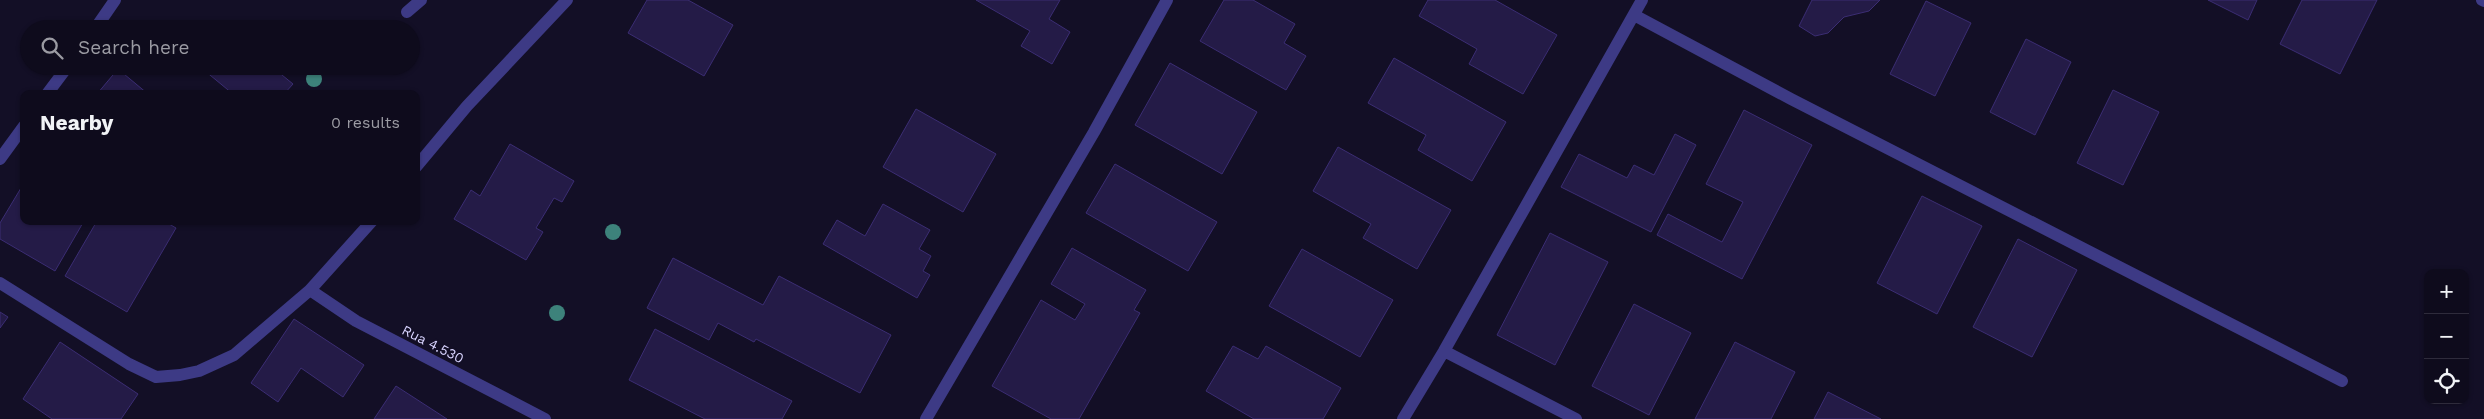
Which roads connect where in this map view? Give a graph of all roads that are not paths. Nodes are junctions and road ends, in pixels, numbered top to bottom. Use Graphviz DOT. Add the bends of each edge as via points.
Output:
graph roads {
  1 [pos="115,0"];
  2 [pos="421,0"];
  3 [pos="566,0"];
  4 [pos="1167,0"];
  5 [pos="1642,0"];
  6 [pos="408,12"];
  7 [pos="1634,15"];
  8 [pos="101,20"];
  9 [pos="61,75"];
  10 [pos="50,90"];
  11 [pos="20,132"];
  12 [pos="0,159"];
  13 [pos="420,162"];
  14 [pos="368,225"];
  15 [pos="0,283"];
  16 [pos="310,290"];
  17 [pos="1444,350"];
  18 [pos="2342,381"];
  19 [pos="545,419"];
  20 [pos="926,419"];
  21 [pos="1403,419"];
  22 [pos="1576,419"];
  1 -- 8 [label="street"];
  2 -- 6 [label="street"];
  3 -- 13 [label="street" via="467,106"];
  4 -- 20 [label="street" via="1094,132"];
  5 -- 7 [label="street"];
  7 -- 17 [label="street"];
  7 -- 18 [label="street" via="1791,99"];
  9 -- 10 [label="street"];
  11 -- 12 [label="street"];
  14 -- 16 [label="street"];
  15 -- 16 [label="street" via="129,364 156,377 199,371 234,355"];
  16 -- 19 [label="street, Rua 4.530" via="356,321"];
  17 -- 21 [label="street"];
  17 -- 22 [label="street"];
}
